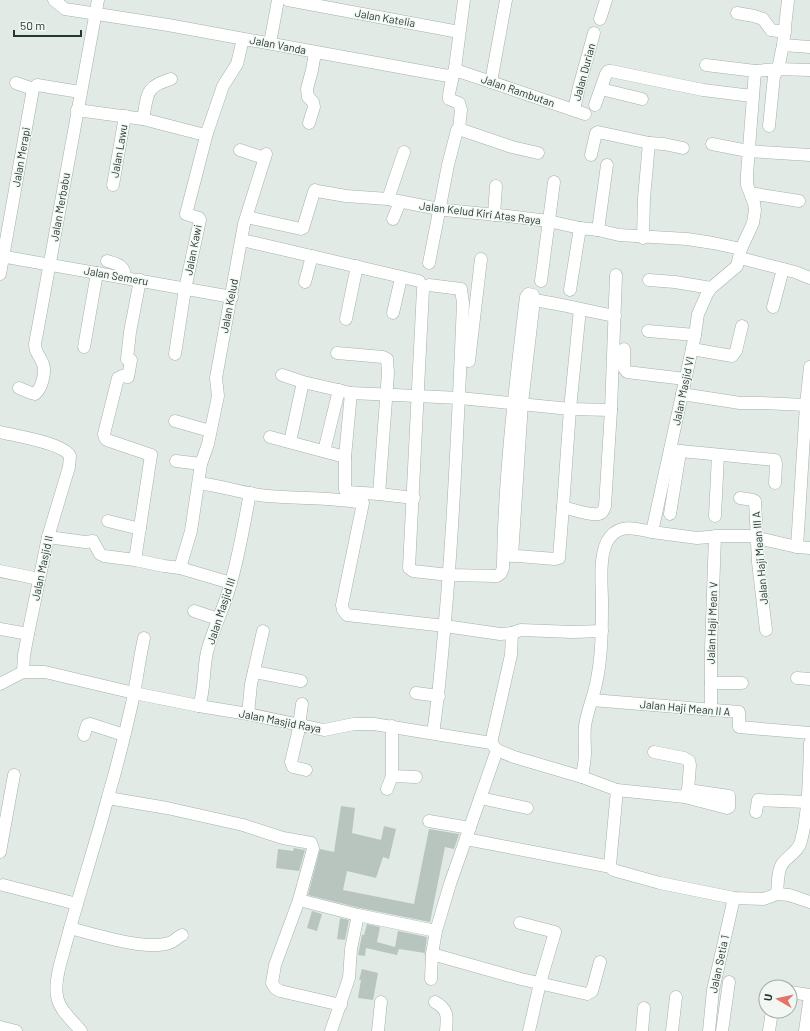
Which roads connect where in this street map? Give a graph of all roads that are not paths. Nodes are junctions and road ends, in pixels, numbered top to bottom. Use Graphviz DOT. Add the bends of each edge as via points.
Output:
graph roads {
  1 [pos="54,0"];
  2 [pos="98,0"];
  3 [pos="278,0"];
  4 [pos="288,0"];
  5 [pos="464,0"];
  6 [pos="506,0"];
  7 [pos="606,0"];
  8 [pos="788,0"];
  9 [pos="737,13"];
  10 [pos="96,14"];
  11 [pos="600,19"];
  12 [pos="459,32"];
  13 [pos="785,32"];
  14 [pos="594,33"];
  15 [pos="243,39"];
  16 [pos="270,43"];
  17 [pos="783,45"];
  18 [pos="810,47"];
  19 [pos="316,53"];
  20 [pos="706,66"];
  21 [pos="778,68"];
  22 [pos="810,70"];
  23 [pos="755,71"];
  24 [pos="454,72"];
  25 [pos="171,79"];
  26 [pos="16,82"];
  27 [pos="491,82"];
  28 [pos="33,89"];
  29 [pos="601,89"];
  30 [pos="80,92"];
  31 [pos="752,96"];
  32 [pos="642,99"];
  33 [pos="595,105"];
  34 [pos="77,110"];
  35 [pos="580,112"];
  36 [pos="125,116"];
  37 [pos="142,119"];
  38 [pos="309,123"];
  39 [pos="770,126"];
  40 [pos="459,130"];
  41 [pos="207,134"];
  42 [pos="649,143"];
  43 [pos="712,144"];
  44 [pos="683,148"];
  45 [pos="240,150"];
  46 [pos="748,151"];
  47 [pos="404,152"];
  48 [pos="538,153"];
  49 [pos="591,155"];
  50 [pos="810,155"];
  51 [pos="607,165"];
  52 [pos="554,182"];
  53 [pos="112,185"];
  54 [pos="496,186"];
  55 [pos="751,195"];
  56 [pos="388,199"];
  57 [pos="799,201"];
  58 [pos="400,202"];
  59 [pos="438,209"];
  60 [pos="494,215"];
  61 [pos="247,217"];
  62 [pos="392,219"];
  63 [pos="548,221"];
  64 [pos="580,228"];
  65 [pos="598,230"];
  66 [pos="643,238"];
  67 [pos="242,240"];
  68 [pos="740,254"];
  69 [pos="1,256"];
  70 [pos="312,256"];
  71 [pos="482,259"];
  72 [pos="107,261"];
  73 [pos="430,263"];
  74 [pos="50,265"];
  75 [pos="357,266"];
  76 [pos="783,269"];
  77 [pos="97,273"];
  78 [pos="0,274"];
  79 [pos="616,275"];
  80 [pos="125,278"];
  81 [pos="401,278"];
  82 [pos="810,278"];
  83 [pos="140,280"];
  84 [pos="649,280"];
  85 [pos="419,281"];
  86 [pos="541,281"];
  87 [pos="305,282"];
  88 [pos="711,288"];
  89 [pos="186,289"];
  90 [pos="570,290"];
  91 [pos="232,297"];
  92 [pos="773,307"];
  93 [pos="580,309"];
  94 [pos="392,313"];
  95 [pos="615,316"];
  96 [pos="346,320"];
  97 [pos="742,326"];
  98 [pos="648,330"];
  99 [pos="689,334"];
  100 [pos="84,347"];
  101 [pos="624,349"];
  102 [pos="692,350"];
  103 [pos="337,353"];
  104 [pos="175,354"];
  105 [pos="810,367"];
  106 [pos="810,372"];
  107 [pos="282,375"];
  108 [pos="685,379"];
  109 [pos="303,382"];
  110 [pos="19,388"];
  111 [pos="345,391"];
  112 [pos="386,394"];
  113 [pos="682,394"];
  114 [pos="419,395"];
  115 [pos="463,398"];
  116 [pos="517,403"];
  117 [pos="806,405"];
  118 [pos="570,409"];
  119 [pos="611,410"];
  120 [pos="175,421"];
  121 [pos="210,431"];
  122 [pos="0,432"];
  123 [pos="270,437"];
  124 [pos="290,442"];
  125 [pos="324,451"];
  126 [pos="675,451"];
  127 [pos="718,455"];
  128 [pos="345,458"];
  129 [pos="176,460"];
  130 [pos="201,464"];
  131 [pos="199,483"];
  132 [pos="775,483"];
  133 [pos="250,493"];
  134 [pos="379,494"];
  135 [pos="414,498"];
  136 [pos="740,498"];
  137 [pos="563,507"];
  138 [pos="670,514"];
  139 [pos="715,516"];
  140 [pos="108,521"];
  141 [pos="140,529"];
  142 [pos="652,532"];
  143 [pos="715,536"];
  144 [pos="48,537"];
  145 [pos="758,538"];
  146 [pos="797,547"];
  147 [pos="810,548"];
  148 [pos="508,555"];
  149 [pos="135,560"];
  150 [pos="180,568"];
  151 [pos="0,571"];
  152 [pos="449,575"];
  153 [pos="39,579"];
  154 [pos="231,583"];
  155 [pos="194,611"];
  156 [pos="218,619"];
  157 [pos="445,626"];
  158 [pos="0,629"];
  159 [pos="263,630"];
  160 [pos="766,630"];
  161 [pos="602,631"];
  162 [pos="512,633"];
  163 [pos="28,634"];
  164 [pos="144,638"];
  165 [pos="24,672"];
  166 [pos="254,672"];
  167 [pos="797,678"];
  168 [pos="810,679"];
  169 [pos="301,681"];
  170 [pos="742,682"];
  171 [pos="711,683"];
  172 [pos="0,684"];
  173 [pos="134,693"];
  174 [pos="416,693"];
  175 [pos="439,696"];
  176 [pos="592,700"];
  177 [pos="302,704"];
  178 [pos="199,706"];
  179 [pos="711,710"];
  180 [pos="248,714"];
  181 [pos="298,726"];
  182 [pos="392,726"];
  183 [pos="433,733"];
  184 [pos="810,733"];
  185 [pos="84,735"];
  186 [pos="124,735"];
  187 [pos="810,743"];
  188 [pos="494,746"];
  189 [pos="654,752"];
  190 [pos="306,770"];
  191 [pos="810,773"];
  192 [pos="14,775"];
  193 [pos="392,776"];
  194 [pos="416,777"];
  195 [pos="582,777"];
  196 [pos="387,789"];
  197 [pos="617,790"];
  198 [pos="108,798"];
  199 [pos="480,798"];
  200 [pos="807,802"];
  201 [pos="527,808"];
  202 [pos="756,812"];
  203 [pos="808,820"];
  204 [pos="429,821"];
  205 [pos="468,834"];
  206 [pos="0,852"];
  207 [pos="611,868"];
  208 [pos="3,885"];
  209 [pos="777,894"];
  210 [pos="734,898"];
  211 [pos="299,900"];
  212 [pos="810,902"];
  213 [pos="77,904"];
  214 [pos="358,915"];
  215 [pos="520,924"];
  216 [pos="70,928"];
  217 [pos="436,931"];
  218 [pos="182,935"];
  219 [pos="432,954"];
  220 [pos="600,962"];
  221 [pos="431,979"];
  222 [pos="729,982"];
  223 [pos="540,983"];
  224 [pos="798,994"];
  225 [pos="810,996"];
  226 [pos="676,997"];
  227 [pos="381,1002"];
  228 [pos="436,1002"];
  229 [pos="340,1004"];
  230 [pos="644,1008"];
  231 [pos="771,1019"];
  232 [pos="0,1027"];
  233 [pos="16,1031"];
  234 [pos="81,1031"];
  235 [pos="331,1031"];
  236 [pos="378,1031"];
  237 [pos="446,1031"];
  238 [pos="529,1031"];
  239 [pos="642,1031"];
  240 [pos="672,1031"];
  241 [pos="709,1031"];
  242 [pos="722,1031"];
  243 [pos="769,1031"];
  244 [pos="805,1031"];
  1 -- 10 [label="street, Jalan Vanda" via="65,9"];
  2 -- 10 [label="street, Jalan Merbabu"];
  3 -- 16 [label="street"];
  4 -- 12 [label="street, Jalan Katelia"];
  5 -- 12 [label="street"];
  6 -- 27 [label="street"];
  7 -- 11 [label="street"];
  8 -- 13 [label="street"];
  9 -- 13 [label="street" via="763,19 771,30"];
  10 -- 15 [label="street, Jalan Vanda"];
  10 -- 30 [label="street, Jalan Merbabu"];
  12 -- 24 [label="street"];
  13 -- 17 [label="street"];
  14 -- 35 [label="street, Jalan Durian" via="579,87"];
  15 -- 16 [label="street, Jalan Vanda"];
  15 -- 41 [label="street" via="237,64 223,86"];
  16 -- 19 [label="street, Jalan Vanda"];
  17 -- 18 [label="street"];
  17 -- 21 [label="street"];
  19 -- 24 [label="street, Jalan Vanda" via="448,76"];
  19 -- 38 [label="street" via="307,89 314,107"];
  20 -- 23 [label="street"];
  21 -- 22 [label="street"];
  21 -- 23 [label="street"];
  21 -- 39 [label="street" via="774,76"];
  23 -- 31 [label="street, Jalan Masjid VI"];
  24 -- 27 [label="street, Jalan Rambutan"];
  24 -- 40 [label="street" via="448,96 449,100 459,103"];
  25 -- 37 [label="street" via="157,83 151,88"];
  26 -- 28 [label="street"];
  27 -- 35 [label="street, Jalan Rambutan"];
  28 -- 30 [label="street" via="37,85"];
  28 -- 69 [label="street, Jalan Merapi"];
  29 -- 31 [label="street" via="606,74 611,71 682,86"];
  29 -- 32 [label="street"];
  29 -- 33 [label="street"];
  30 -- 34 [label="street, Jalan Merbabu"];
  31 -- 46 [label="street, Jalan Masjid VI"];
  34 -- 36 [label="street, Jalan Lawu"];
  34 -- 74 [label="street, Jalan Merbabu"];
  36 -- 37 [label="street"];
  36 -- 53 [label="street, Jalan Lawu"];
  37 -- 41 [label="street"];
  40 -- 48 [label="street"];
  40 -- 59 [label="street" via="456,132"];
  41 -- 89 [label="street, Jalan Kawi" via="186,214 200,220"];
  42 -- 44 [label="street"];
  42 -- 49 [label="street" via="598,132 594,136"];
  42 -- 66 [label="street"];
  43 -- 46 [label="street"];
  45 -- 61 [label="street, Jalan Kelud" via="265,156"];
  46 -- 50 [label="street"];
  46 -- 55 [label="street, Jalan Masjid VI" via="746,174"];
  47 -- 56 [label="street"];
  51 -- 65 [label="street"];
  52 -- 63 [label="street"];
  54 -- 60 [label="street"];
  55 -- 57 [label="street"];
  55 -- 68 [label="street, Jalan Masjid VI" via="755,217"];
  56 -- 58 [label="street, Jalan Kelud Kiri Atas Raya"];
  56 -- 61 [label="street, Jalan Kelud Kiri Atas Raya" via="346,196 315,190 301,229"];
  58 -- 59 [label="street, Jalan Kelud Kiri Atas Raya"];
  58 -- 62 [label="street"];
  59 -- 60 [label="street, Jalan Kelud Kiri Atas Raya"];
  59 -- 73 [label="street"];
  60 -- 63 [label="street, Jalan Kelud Kiri Atas Raya"];
  61 -- 67 [label="street, Jalan Kelud"];
  63 -- 64 [label="street, Jalan Kelud Kiri Atas Raya"];
  63 -- 86 [label="street"];
  64 -- 65 [label="street, Jalan Kelud Kiri Atas Raya"];
  64 -- 90 [label="street"];
  65 -- 66 [label="street, Jalan Kelud Kiri Atas Raya"];
  66 -- 68 [label="street, Jalan Kelud Kiri Atas Raya" via="687,239 712,243"];
  67 -- 70 [label="street"];
  67 -- 91 [label="street, Jalan Kelud"];
  68 -- 76 [label="street, Jalan Kelud Kiri Atas Raya"];
  68 -- 88 [label="street, Jalan Masjid VI" via="737,266"];
  69 -- 74 [label="street, Jalan Semeru"];
  69 -- 78 [label="street, Jalan Merapi"];
  70 -- 75 [label="street"];
  70 -- 87 [label="street"];
  71 -- 115 [label="street"];
  72 -- 80 [label="street" via="121,266"];
  74 -- 77 [label="street, Jalan Semeru"];
  74 -- 110 [label="street, Jalan Merbabu" via="35,344 35,350 44,366 42,383 35,394"];
  75 -- 81 [label="street"];
  75 -- 96 [label="street"];
  76 -- 82 [label="street, Jalan Kelud Kiri Atas Raya"];
  76 -- 92 [label="street"];
  77 -- 80 [label="street, Jalan Semeru"];
  77 -- 100 [label="street"];
  79 -- 95 [label="street"];
  80 -- 83 [label="street, Jalan Semeru"];
  81 -- 85 [label="street"];
  81 -- 94 [label="street"];
  83 -- 89 [label="street, Jalan Semeru"];
  83 -- 141 [label="street" via="130,332 127,360 131,360 128,377 118,378 104,434 107,440 151,455"];
  84 -- 88 [label="street"];
  88 -- 99 [label="street, Jalan Masjid VI"];
  89 -- 91 [label="street, Jalan Semeru"];
  89 -- 104 [label="street, Jalan Kawi"];
  91 -- 121 [label="street, Jalan Kelud" via="216,378 218,396"];
  93 -- 95 [label="street"];
  93 -- 116 [label="street" via="534,300"];
  93 -- 118 [label="street"];
  95 -- 119 [label="street"];
  97 -- 102 [label="street" via="736,351 732,356"];
  98 -- 99 [label="street"];
  99 -- 102 [label="street, Jalan Masjid VI"];
  101 -- 108 [label="street" via="624,368 627,372"];
  102 -- 108 [label="street, Jalan Masjid VI"];
  103 -- 112 [label="street" via="386,358"];
  105 -- 106 [label="street"];
  106 -- 117 [label="street"];
  107 -- 109 [label="street"];
  108 -- 113 [label="street, Jalan Masjid VI"];
  109 -- 111 [label="street"];
  109 -- 124 [label="street"];
  111 -- 112 [label="street"];
  111 -- 125 [label="street"];
  111 -- 128 [label="street"];
  112 -- 114 [label="street"];
  112 -- 134 [label="street"];
  113 -- 117 [label="street" via="740,403"];
  113 -- 126 [label="street, Jalan Masjid VI"];
  114 -- 115 [label="street"];
  114 -- 115 [label="street" via="423,289 429,285 458,288 462,292"];
  114 -- 135 [label="street"];
  115 -- 116 [label="street"];
  115 -- 152 [label="street"];
  116 -- 118 [label="street"];
  116 -- 148 [label="street"];
  117 -- 146 [label="street"];
  118 -- 119 [label="street"];
  118 -- 137 [label="street"];
  119 -- 137 [label="street" via="604,510 599,514"];
  120 -- 121 [label="street"];
  121 -- 130 [label="street"];
  122 -- 144 [label="street, Jalan Masjid II" via="55,445 64,449 70,456"];
  123 -- 124 [label="street"];
  124 -- 125 [label="street"];
  125 -- 128 [label="street"];
  126 -- 127 [label="street"];
  126 -- 138 [label="street"];
  126 -- 142 [label="street, Jalan Masjid VI"];
  127 -- 132 [label="street" via="775,460"];
  127 -- 139 [label="street"];
  128 -- 134 [label="street" via="345,490"];
  129 -- 130 [label="street"];
  130 -- 131 [label="street"];
  131 -- 133 [label="street"];
  131 -- 150 [label="street" via="191,531"];
  133 -- 154 [label="street, Jalan Masjid III"];
  133 -- 157 [label="street" via="295,499 336,499 363,503 344,591 344,614"];
  134 -- 135 [label="street"];
  135 -- 152 [label="street" via="409,568 413,571"];
  136 -- 145 [label="street, Jalan Haji Mean III A" via="755,502"];
  137 -- 148 [label="street" via="559,558"];
  140 -- 141 [label="street"];
  141 -- 149 [label="street"];
  142 -- 143 [label="street" via="697,538"];
  142 -- 161 [label="street" via="623,528 609,537 605,545 601,576"];
  143 -- 145 [label="street" via="737,535"];
  143 -- 171 [label="street, Jalan Haji Mean V"];
  144 -- 149 [label="street" via="92,541 102,555"];
  144 -- 153 [label="street, Jalan Masjid II"];
  145 -- 146 [label="street"];
  145 -- 160 [label="street, Jalan Haji Mean III A" via="758,562"];
  146 -- 147 [label="street"];
  148 -- 152 [label="street" via="501,573 497,576"];
  149 -- 150 [label="street"];
  150 -- 154 [label="street"];
  151 -- 153 [label="street"];
  152 -- 157 [label="street"];
  153 -- 163 [label="street, Jalan Masjid II"];
  154 -- 156 [label="street, Jalan Masjid III"];
  155 -- 156 [label="street"];
  156 -- 178 [label="street, Jalan Masjid III" via="207,655"];
  157 -- 162 [label="street" via="500,634"];
  157 -- 175 [label="street"];
  158 -- 163 [label="street"];
  159 -- 166 [label="street"];
  161 -- 162 [label="street" via="521,630"];
  161 -- 176 [label="street" via="599,667"];
  162 -- 188 [label="street" via="511,655"];
  163 -- 165 [label="street, Jalan Masjid II"];
  164 -- 173 [label="street"];
  165 -- 172 [label="street, Jalan Masjid Raya"];
  165 -- 173 [label="street, Jalan Masjid Raya" via="45,672"];
  166 -- 169 [label="street"];
  166 -- 180 [label="street"];
  167 -- 168 [label="street"];
  170 -- 171 [label="street"];
  171 -- 179 [label="street, Jalan Haji Mean V"];
  173 -- 178 [label="street, Jalan Masjid Raya"];
  173 -- 186 [label="street"];
  174 -- 175 [label="street"];
  175 -- 183 [label="street"];
  176 -- 179 [label="street, Jalan Haji Mean II A"];
  176 -- 195 [label="street" via="585,728"];
  177 -- 181 [label="street"];
  178 -- 180 [label="street, Jalan Masjid Raya"];
  179 -- 184 [label="street, Jalan Haji Mean II A" via="739,712 739,727"];
  180 -- 181 [label="street, Jalan Masjid Raya"];
  181 -- 182 [label="street, Jalan Masjid Raya" via="324,730 354,724"];
  181 -- 190 [label="street" via="291,762 293,767"];
  182 -- 183 [label="street, Jalan Masjid Raya"];
  182 -- 193 [label="street"];
  183 -- 188 [label="street, Jalan Masjid Raya"];
  185 -- 186 [label="street" via="87,725 90,724"];
  186 -- 198 [label="street"];
  187 -- 191 [label="street"];
  188 -- 195 [label="street, Jalan Masjid Raya" via="514,757"];
  188 -- 199 [label="street"];
  189 -- 197 [label="street, Jalan Masjid Raya" via="689,761 686,794"];
  191 -- 200 [label="street"];
  192 -- 206 [label="street"];
  193 -- 194 [label="street"];
  193 -- 196 [label="street"];
  195 -- 197 [label="street, Jalan Masjid Raya"];
  197 -- 207 [label="street"];
  198 -- 211 [label="street" via="167,808 311,843 313,849"];
  198 -- 213 [label="street"];
  199 -- 201 [label="street"];
  199 -- 205 [label="street"];
  200 -- 202 [label="street" via="758,800"];
  200 -- 203 [label="street"];
  203 -- 209 [label="street" via="801,843 782,865"];
  204 -- 205 [label="street"];
  205 -- 207 [label="street"];
  205 -- 217 [label="street"];
  207 -- 210 [label="street" via="660,883"];
  208 -- 213 [label="street"];
  209 -- 210 [label="street" via="760,899"];
  209 -- 212 [label="street"];
  210 -- 241 [label="street, Jalan Setia 1" via="713,990"];
  211 -- 214 [label="street"];
  211 -- 229 [label="street" via="272,983 280,991"];
  213 -- 216 [label="street"];
  214 -- 217 [label="street"];
  214 -- 229 [label="street" via="350,949 349,978"];
  215 -- 223 [label="street" via="555,932"];
  216 -- 218 [label="street" via="155,946 169,943"];
  216 -- 234 [label="street" via="60,964 57,996 64,1011"];
  217 -- 219 [label="street"];
  219 -- 221 [label="street"];
  219 -- 223 [label="street"];
  220 -- 223 [label="street" via="589,994"];
  222 -- 242 [label="street"];
  223 -- 238 [label="street"];
  224 -- 225 [label="street"];
  225 -- 244 [label="street"];
  226 -- 240 [label="street"];
  227 -- 236 [label="street"];
  228 -- 237 [label="street" via="447,1016"];
  229 -- 235 [label="street"];
  230 -- 239 [label="street"];
  231 -- 243 [label="street"];
  232 -- 233 [label="street"];
}
